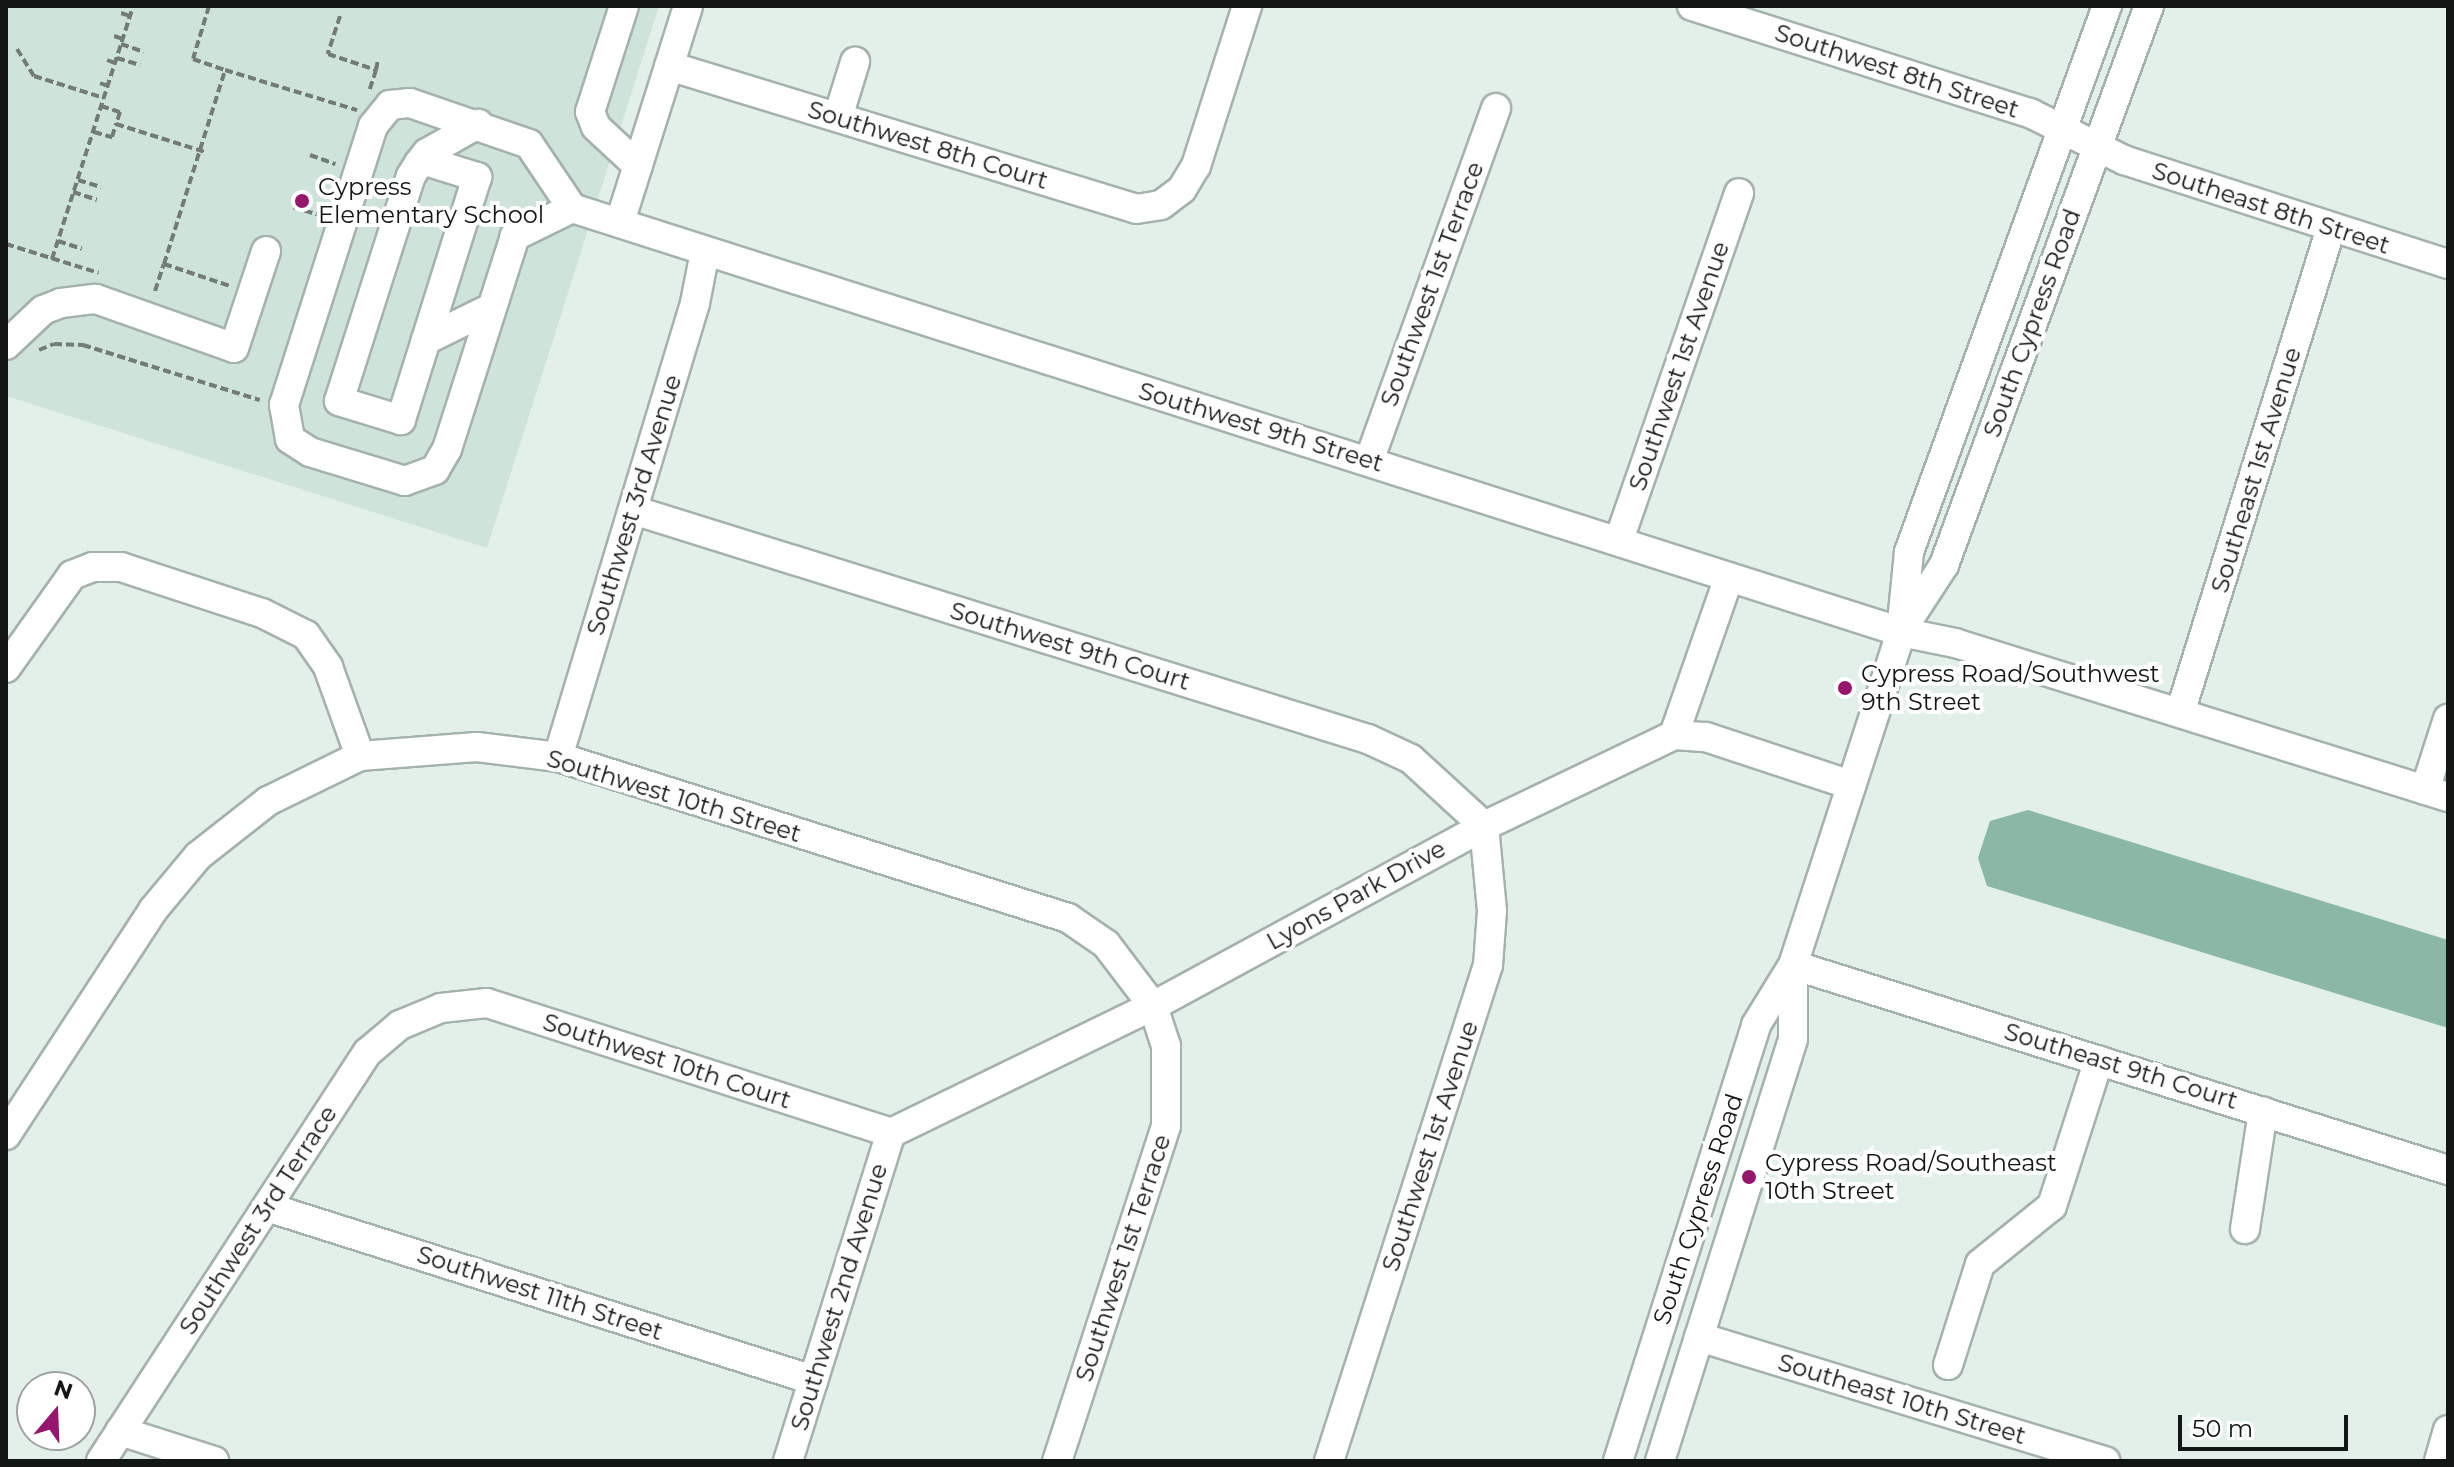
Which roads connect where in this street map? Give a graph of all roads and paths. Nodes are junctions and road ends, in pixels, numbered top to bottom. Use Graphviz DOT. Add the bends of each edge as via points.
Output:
graph roads {
  1 [pos="133,6"];
  2 [pos="209,6"];
  3 [pos="624,6"];
  4 [pos="688,6"];
  5 [pos="1247,6"];
  6 [pos="1692,6"];
  7 [pos="2107,6"];
  8 [pos="2149,6"];
  9 [pos="121,13"];
  10 [pos="130,16"];
  11 [pos="340,16"];
  12 [pos="114,36"];
  13 [pos="122,42"];
  14 [pos="17,49"];
  15 [pos="144,52"];
  16 [pos="107,60"];
  17 [pos="116,60"];
  18 [pos="378,60"];
  19 [pos="855,62"];
  20 [pos="140,65"];
  21 [pos="669,66"];
  22 [pos="225,70"];
  23 [pos="376,70"];
  24 [pos="100,83"];
  25 [pos="108,86"];
  26 [pos="104,98"];
  27 [pos="367,99"];
  28 [pos="94,106"];
  29 [pos="101,107"];
  30 [pos="1496,108"];
  31 [pos="360,111"];
  32 [pos="838,117"];
  33 [pos="116,124"];
  34 [pos="478,124"];
  35 [pos="2063,130"];
  36 [pos="93,131"];
  37 [pos="2096,147"];
  38 [pos="202,151"];
  39 [pos="79,155"];
  40 [pos="310,155"];
  41 [pos="85,157"];
  42 [pos="422,160"];
  43 [pos="341,166"];
  44 [pos="638,166"];
  45 [pos="74,169"];
  46 [pos="80,171"];
  47 [pos="78,180"];
  48 [pos="101,187"];
  49 [pos="73,192"];
  50 [pos="1739,193"];
  51 [pos="97,200"];
  52 [pos="293,207"];
  53 [pos="572,208"];
  54 [pos="325,217"];
  55 [pos="620,222"];
  56 [pos="2331,228"];
  57 [pos="58,241"];
  58 [pos="82,249"];
  59 [pos="266,251"];
  60 [pos="705,252"];
  61 [pos="52,259"];
  62 [pos="164,264"];
  63 [pos="2448,264"];
  64 [pos="155,291"];
  65 [pos="252,293"];
  66 [pos="491,308"];
  67 [pos="426,340"];
  68 [pos="18,350"];
  69 [pos="266,402"];
  70 [pos="1369,461"];
  71 [pos="633,510"];
  72 [pos="1619,540"];
  73 [pos="1729,577"];
  74 [pos="1901,632"];
  75 [pos="6,668"];
  76 [pos="2180,713"];
  77 [pos="2448,719"];
  78 [pos="1674,735"];
  79 [pos="360,756"];
  80 [pos="558,757"];
  81 [pos="1851,785"];
  82 [pos="2437,794"];
  83 [pos="1484,826"];
  84 [pos="1793,965"];
  85 [pos="1153,1006"];
  86 [pos="441,1008"];
  87 [pos="2099,1060"];
  88 [pos="2263,1111"];
  89 [pos="891,1133"];
  90 [pos="6,1135"];
  91 [pos="2448,1170"];
  92 [pos="267,1207"];
  93 [pos="2245,1229"];
  94 [pos="1699,1337"];
  95 [pos="1948,1365"];
  96 [pos="813,1380"];
  97 [pos="2448,1430"];
  98 [pos="120,1431"];
  99 [pos="101,1461"];
  100 [pos="214,1461"];
  101 [pos="788,1461"];
  102 [pos="1057,1461"];
  103 [pos="1329,1461"];
  104 [pos="1618,1461"];
  105 [pos="1660,1461"];
  106 [pos="2105,1461"];
  107 [pos="2439,1461"];
  1 -- 10 [label="path"];
  2 -- 22 [label="path" via="193,59"];
  3 -- 44 [label="street" via="590,112 596,127"];
  4 -- 21 [label="street"];
  5 -- 32 [label="street, Southwest 8th Court" via="1196,166 1182,189 1161,205 1136,209"];
  6 -- 35 [label="street, Southwest 8th Street" via="2030,113"];
  7 -- 35 [label="street, South Cypress Road"];
  8 -- 37 [label="street, South Cypress Road"];
  9 -- 10 [label="path"];
  10 -- 13 [label="path"];
  11 -- 23 [label="path" via="328,54"];
  12 -- 13 [label="path"];
  13 -- 15 [label="path"];
  13 -- 17 [label="path"];
  14 -- 26 [label="path" via="34,76"];
  16 -- 17 [label="path"];
  17 -- 20 [label="path"];
  17 -- 25 [label="path"];
  18 -- 23 [label="path"];
  19 -- 32 [label="street"];
  21 -- 32 [label="street, Southwest 8th Court"];
  21 -- 44 [label="street"];
  22 -- 31 [label="path"];
  22 -- 38 [label="path"];
  23 -- 27 [label="path"];
  24 -- 25 [label="path"];
  25 -- 26 [label="path"];
  26 -- 29 [label="path"];
  28 -- 29 [label="path"];
  29 -- 33 [label="path" via="122,113"];
  29 -- 36 [label="path"];
  30 -- 70 [label="street, Southwest 1st Terrace"];
  33 -- 36 [label="path" via="114,138"];
  33 -- 38 [label="path"];
  34 -- 42 [label="street"];
  34 -- 53 [label="street" via="529,144"];
  34 -- 66 [label="street" via="401,102 377,117 284,405 290,439 310,452 405,481 426,476 447,449"];
  35 -- 37 [label="street, Southwest 8th Street"];
  35 -- 74 [label="street, South Cypress Road" via="1909,552"];
  36 -- 41 [label="path"];
  37 -- 56 [label="street, Southeast 8th Street"];
  37 -- 74 [label="street, South Cypress Road" via="1944,565"];
  38 -- 62 [label="path"];
  39 -- 41 [label="path"];
  40 -- 43 [label="path"];
  41 -- 46 [label="path"];
  42 -- 67 [label="street" via="477,177"];
  42 -- 67 [label="street" via="411,176 339,401 401,420"];
  44 -- 55 [label="street"];
  45 -- 46 [label="path"];
  46 -- 47 [label="path"];
  47 -- 48 [label="path"];
  47 -- 49 [label="path"];
  49 -- 51 [label="path"];
  49 -- 57 [label="path"];
  50 -- 72 [label="street, Southwest 1st Avenue"];
  52 -- 54 [label="path"];
  53 -- 55 [label="street, Southwest 9th Street"];
  53 -- 66 [label="street" via="515,236"];
  55 -- 60 [label="street, Southwest 9th Street"];
  56 -- 63 [label="street, Southeast 8th Street"];
  56 -- 76 [label="street, Southeast 1st Avenue"];
  57 -- 58 [label="path"];
  57 -- 61 [label="path"];
  59 -- 65 [label="street"];
  60 -- 70 [label="street, Southwest 9th Street"];
  60 -- 71 [label="street, Southwest 3rd Avenue"];
  62 -- 64 [label="path"];
  62 -- 65 [label="path"];
  65 -- 68 [label="street" via="234,348 96,299 43,310"];
  66 -- 67 [label="street"];
  68 -- 69 [label="path" via="83,345"];
  70 -- 72 [label="street, Southwest 9th Street"];
  71 -- 80 [label="street, Southwest 3rd Avenue"];
  71 -- 83 [label="street, Southwest 9th Court" via="1368,739 1411,759"];
  72 -- 73 [label="street, Southwest 9th Street"];
  73 -- 74 [label="street, Southwest 9th Street"];
  73 -- 78 [label="street"];
  74 -- 76 [label="street, Southwest 9th Street" via="1955,643"];
  74 -- 81 [label="street, South Cypress Road"];
  75 -- 79 [label="street" via="72,575 93,567 121,567 262,613 306,635 328,667"];
  76 -- 82 [label="street, Southwest 9th Street"];
  77 -- 82 [label="street"];
  78 -- 81 [label="street" via="1706,737"];
  78 -- 83 [label="street, Lyons Park Drive"];
  79 -- 80 [label="street, Southwest 10th Street" via="477,747"];
  79 -- 90 [label="street" via="268,801 198,856 153,910"];
  80 -- 85 [label="street, Southwest 10th Street" via="1068,918 1106,944"];
  81 -- 84 [label="street, South Cypress Road"];
  83 -- 85 [label="street, Lyons Park Drive"];
  83 -- 103 [label="street, Southwest 1st Avenue" via="1492,911 1488,965"];
  84 -- 87 [label="street, Southeast 9th Court"];
  84 -- 94 [label="street, South Cypress Road" via="1793,1039"];
  84 -- 104 [label="street, South Cypress Road" via="1756,1025"];
  85 -- 89 [label="street, Lyons Park Drive"];
  85 -- 102 [label="street, Southwest 1st Terrace" via="1166,1046 1166,1126"];
  86 -- 89 [label="street, Southwest 10th Court" via="487,1003"];
  86 -- 92 [label="street, Southwest 3rd Terrace" via="400,1025 368,1052"];
  87 -- 88 [label="street, Southeast 9th Court"];
  87 -- 95 [label="street" via="2052,1206 1980,1264"];
  88 -- 91 [label="street, Southeast 9th Court"];
  88 -- 93 [label="street"];
  89 -- 96 [label="street, Southwest 2nd Avenue"];
  92 -- 96 [label="street, Southwest 11th Street"];
  92 -- 98 [label="street, Southwest 3rd Terrace"];
  94 -- 105 [label="street, South Cypress Road"];
  94 -- 106 [label="street, Southeast 10th Street"];
  96 -- 101 [label="street, Southwest 2nd Avenue"];
  97 -- 107 [label="street"];
  98 -- 99 [label="street, Southwest 3rd Terrace"];
  98 -- 100 [label="street"];
}
